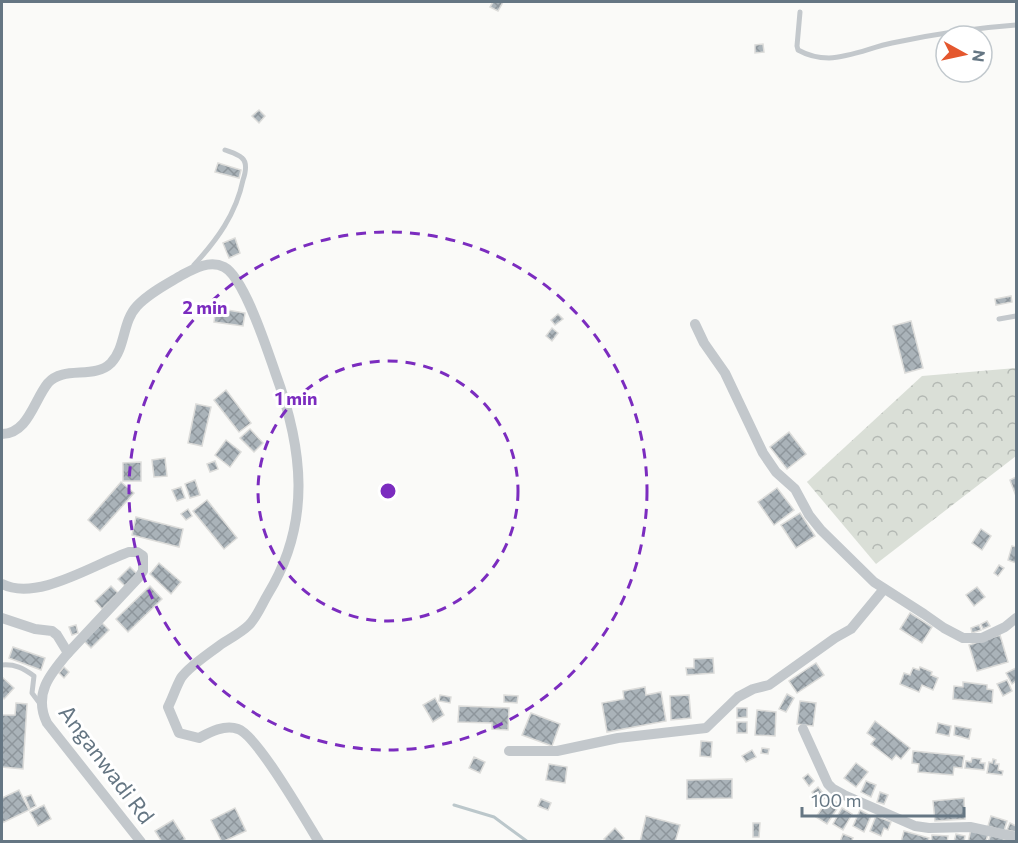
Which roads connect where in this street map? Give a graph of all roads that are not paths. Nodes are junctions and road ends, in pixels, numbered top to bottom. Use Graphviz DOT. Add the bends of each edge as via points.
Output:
graph roads {
  1 [pos="800,12"];
  2 [pos="1017,25"];
  3 [pos="225,150"];
  4 [pos="190,271"];
  5 [pos="1017,316"];
  6 [pos="999,319"];
  7 [pos="694,324"];
  8 [pos="2,434"];
  9 [pos="2,584"];
  10 [pos="884,589"];
  11 [pos="2,618"];
  12 [pos="1017,618"];
  13 [pos="68,654"];
  14 [pos="2,664"];
  15 [pos="42,707"];
  16 [pos="803,729"];
  17 [pos="509,751"];
  18 [pos="1017,837"];
  19 [pos="141,842"];
  20 [pos="319,842"];
  1 -- 2 [label="lane" via="798,50 826,58 970,28"];
  3 -- 4 [label="lane" via="244,160 240,196 224,229"];
  4 -- 8 [label="street" via="137,306 128,320 120,348 103,369 58,375 49,381 24,423 15,431"];
  4 -- 20 [label="street" via="205,264 217,264 238,280 289,412 300,477 291,540 275,583 249,625 182,676 168,707 179,733 199,738 214,729 244,731"];
  5 -- 6 [label="lane"];
  7 -- 10 [label="street" via="725,373 776,472 800,495 821,530"];
  9 -- 13 [label="street, Anganwadi Rd" via="10,588 43,587 129,552 143,556 140,577"];
  10 -- 12 [label="street" via="963,638 982,638"];
  10 -- 17 [label="street" via="851,629 769,684 738,697 706,728 618,738 557,751"];
  11 -- 13 [label="street" via="52,631"];
  13 -- 15 [label="street, Anganwadi Rd" via="46,678"];
  14 -- 15 [label="lane" via="23,668 34,676 32,693"];
  15 -- 19 [label="street, Anganwadi Rd" via="47,723"];
  16 -- 18 [label="street" via="828,784 844,795 915,826 970,827"];
}
